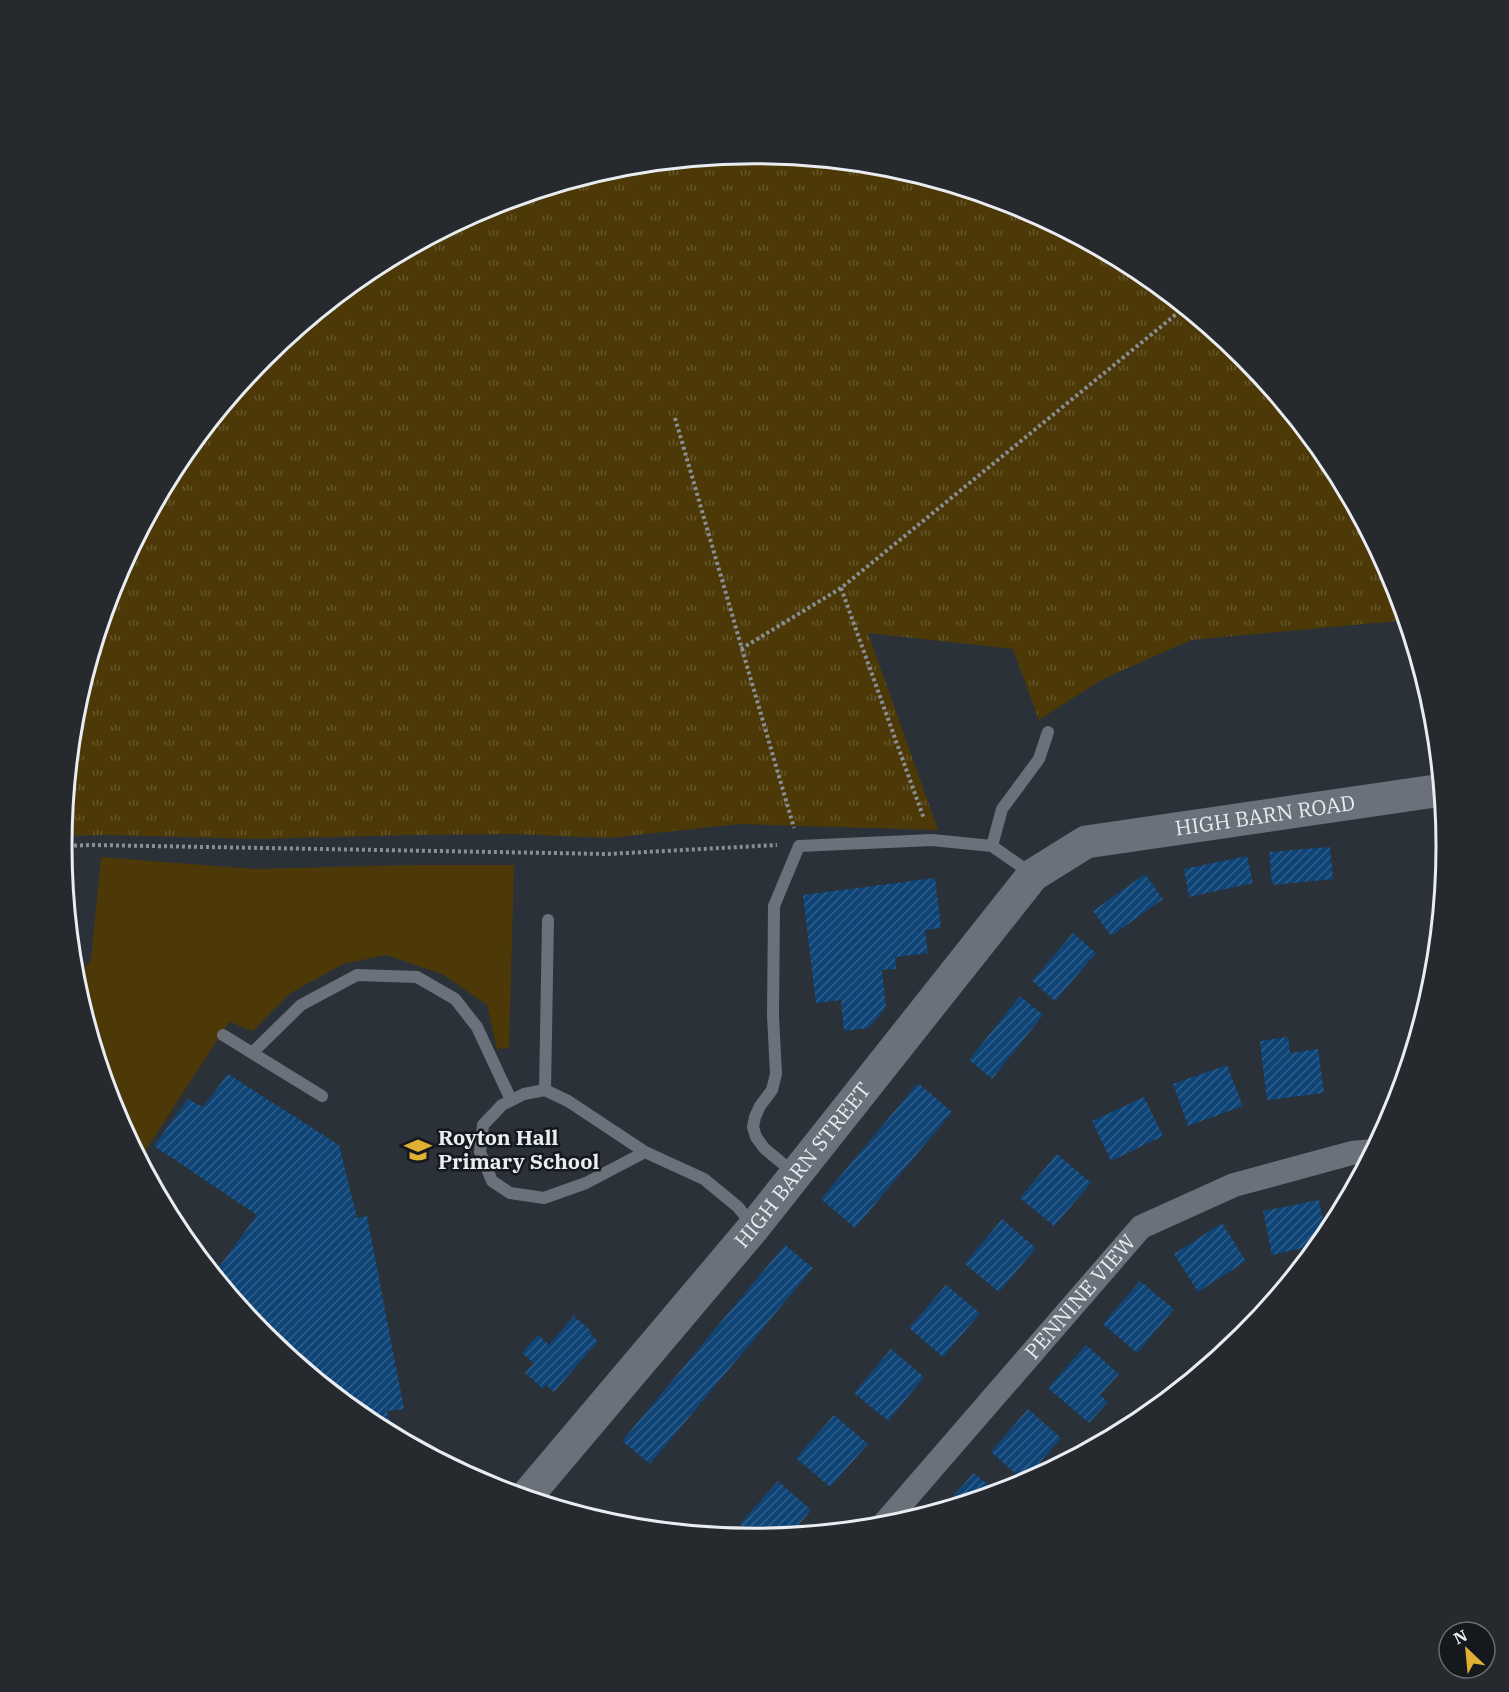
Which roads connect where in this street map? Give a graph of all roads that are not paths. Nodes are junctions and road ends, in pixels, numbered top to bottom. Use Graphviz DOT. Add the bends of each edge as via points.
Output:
graph roads {
  1 [pos="1048,732"];
  2 [pos="1435,791"];
  3 [pos="1086,842"];
  4 [pos="992,846"];
  5 [pos="1033,875"];
  6 [pos="548,920"];
  7 [pos="223,1035"];
  8 [pos="252,1053"];
  9 [pos="545,1090"];
  10 [pos="322,1096"];
  11 [pos="511,1100"];
  12 [pos="645,1152"];
  13 [pos="1365,1152"];
  14 [pos="796,1174"];
  15 [pos="754,1227"];
  16 [pos="531,1491"];
  17 [pos="893,1514"];
  1 -- 4 [label="lane" via="1039,759 1002,809"];
  2 -- 3 [label="street, HIGH BARN ROAD"];
  3 -- 5 [label="street, HIGH BARN STREET"];
  4 -- 5 [label="lane"];
  4 -- 14 [label="lane" via="932,840 799,846 774,906 776,1074 753,1127 764,1148"];
  5 -- 14 [label="street, HIGH BARN STREET"];
  6 -- 9 [label="lane"];
  7 -- 8 [label="lane"];
  8 -- 10 [label="lane"];
  8 -- 11 [label="lane" via="301,1005 357,975 417,976 455,999 477,1027"];
  9 -- 11 [label="lane"];
  9 -- 12 [label="lane"];
  11 -- 12 [label="lane" via="502,1104 483,1125 480,1152 492,1180 510,1193 544,1198 586,1183"];
  12 -- 15 [label="lane" via="704,1179 738,1207"];
  13 -- 17 [label="street, PENNINE VIEW" via="1234,1185 1141,1227"];
  14 -- 15 [label="street, HIGH BARN STREET"];
  15 -- 16 [label="street, HIGH BARN STREET"];
}
